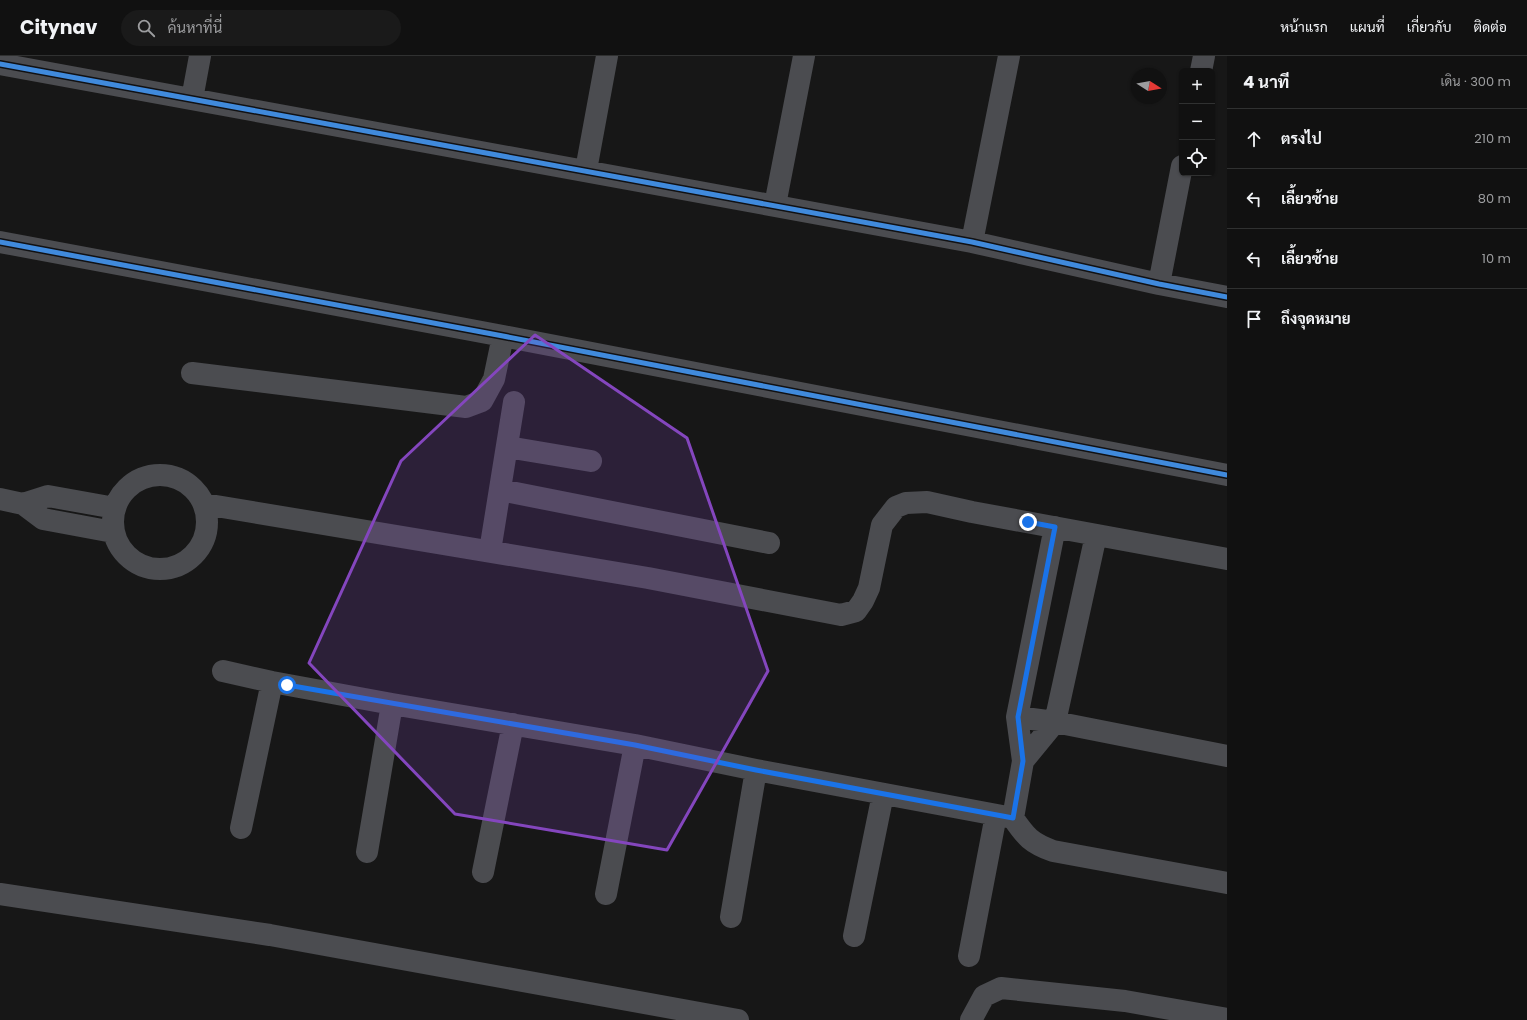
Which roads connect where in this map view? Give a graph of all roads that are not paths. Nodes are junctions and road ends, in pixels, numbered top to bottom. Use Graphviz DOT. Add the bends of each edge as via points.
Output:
graph roads {
  1 [pos="200,56"];
  2 [pos="607,56"];
  3 [pos="804,56"];
  4 [pos="1009,56"];
  5 [pos="1204,56"];
  6 [pos="0,64"];
  7 [pos="1202,68"];
  8 [pos="192,99"];
  9 [pos="586,170"];
  10 [pos="1180,176"];
  11 [pos="775,205"];
  12 [pos="0,242"];
  13 [pos="972,242"];
  14 [pos="1159,284"];
  15 [pos="1227,297"];
  16 [pos="504,336"];
  17 [pos="192,373"];
  18 [pos="514,402"];
  19 [pos="508,447"];
  20 [pos="591,461"];
  21 [pos="1227,475"];
  22 [pos="500,490"];
  23 [pos="0,499"];
  24 [pos="23,504"];
  25 [pos="204,504"];
  26 [pos="115,508"];
  27 [pos="1055,527"];
  28 [pos="113,532"];
  29 [pos="1096,535"];
  30 [pos="769,543"];
  31 [pos="490,551"];
  32 [pos="1227,559"];
  33 [pos="223,671"];
  34 [pos="272,682"];
  35 [pos="392,704"];
  36 [pos="1018,717"];
  37 [pos="1055,722"];
  38 [pos="513,724"];
  39 [pos="635,745"];
  40 [pos="1227,756"];
  41 [pos="1023,761"];
  42 [pos="756,770"];
  43 [pos="883,794"];
  44 [pos="1004,816"];
  45 [pos="241,828"];
  46 [pos="367,852"];
  47 [pos="483,872"];
  48 [pos="1227,883"];
  49 [pos="0,894"];
  50 [pos="606,894"];
  51 [pos="731,917"];
  52 [pos="854,936"];
  53 [pos="969,956"];
  54 [pos="1227,1019"];
  55 [pos="738,1020"];
  56 [pos="971,1020"];
  1 -- 8 [label="street"];
  2 -- 9 [label="street"];
  3 -- 11 [label="street"];
  4 -- 13 [label="street"];
  5 -- 7 [label="street"];
  6 -- 8 [label="street"];
  8 -- 9 [label="street"];
  9 -- 11 [label="street"];
  10 -- 14 [label="street"];
  11 -- 13 [label="street"];
  12 -- 16 [label="street"];
  13 -- 14 [label="street"];
  14 -- 15 [label="street"];
  16 -- 17 [label="street" via="494,379 482,401 466,407"];
  16 -- 21 [label="street"];
  18 -- 19 [label="street"];
  19 -- 20 [label="street"];
  19 -- 22 [label="street"];
  22 -- 30 [label="street"];
  22 -- 31 [label="street"];
  23 -- 24 [label="street"];
  24 -- 26 [label="street" via="48,496"];
  24 -- 28 [label="street" via="43,519"];
  25 -- 26 [label="street" via="196,491 184,481 169,475 154,474 139,479 126,488"];
  25 -- 28 [label="street" via="207,519 205,535 198,549 188,560 174,567 158,569 143,566 129,558 119,546"];
  25 -- 31 [label="street"];
  26 -- 28 [label="street"];
  27 -- 29 [label="street"];
  27 -- 31 [label="street" via="927,502 906,502 896,507 882,525 869,588 863,602 856,611 841,615"];
  27 -- 36 [label="street"];
  29 -- 32 [label="street"];
  29 -- 37 [label="street"];
  33 -- 34 [label="street"];
  34 -- 35 [label="street"];
  34 -- 45 [label="street"];
  35 -- 38 [label="street"];
  35 -- 46 [label="street"];
  36 -- 37 [label="street"];
  36 -- 41 [label="street"];
  37 -- 40 [label="street"];
  37 -- 41 [label="street"];
  38 -- 39 [label="street"];
  38 -- 47 [label="street"];
  39 -- 42 [label="street"];
  39 -- 50 [label="street"];
  41 -- 44 [label="street"];
  42 -- 43 [label="street"];
  42 -- 51 [label="street"];
  43 -- 44 [label="street"];
  43 -- 52 [label="street"];
  44 -- 48 [label="street" via="1035,844 1053,851"];
  44 -- 53 [label="street"];
  49 -- 55 [label="street" via="270,935"];
  54 -- 56 [label="street" via="1125,1001 1001,988 984,996"];
}
